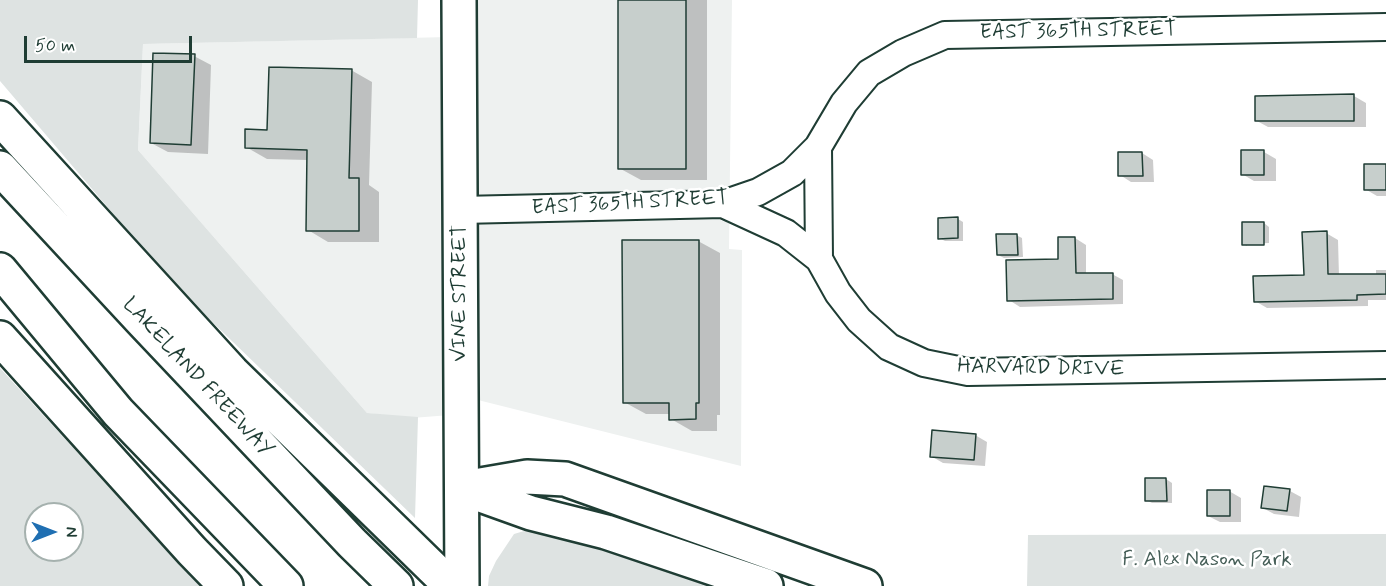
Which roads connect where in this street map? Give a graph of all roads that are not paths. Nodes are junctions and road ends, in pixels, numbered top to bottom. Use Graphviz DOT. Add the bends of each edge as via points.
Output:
graph roads {
  1 [pos="459,0"];
  2 [pos="1386,27"];
  3 [pos="0,118"];
  4 [pos="818,147"];
  5 [pos="0,168"];
  6 [pos="723,204"];
  7 [pos="461,210"];
  8 [pos="819,259"];
  9 [pos="0,270"];
  10 [pos="0,338"];
  11 [pos="1386,365"];
  12 [pos="463,488"];
  13 [pos="226,586"];
  14 [pos="286,586"];
  15 [pos="396,586"];
  16 [pos="451,586"];
  17 [pos="462,586"];
  18 [pos="766,586"];
  19 [pos="865,586"];
  1 -- 7 [label="main road, VINE STREET"];
  2 -- 4 [label="street, EAST 365TH STREET" via="945,34 869,73 844,103"];
  3 -- 16 [label="main road" via="232,372"];
  4 -- 6 [label="street, EAST 365TH STREET" via="792,173 759,192"];
  4 -- 8 [label="street"];
  5 -- 15 [label="main road, LAKELAND FREEWAY"];
  6 -- 7 [label="street, EAST 365TH STREET"];
  6 -- 8 [label="street, HARVARD DRIVE" via="786,233"];
  7 -- 12 [label="main road, VINE STREET"];
  8 -- 11 [label="street, HARVARD DRIVE" via="859,320 890,347 924,363 968,372"];
  9 -- 14 [label="main road" via="118,412"];
  10 -- 13 [label="main road"];
  12 -- 17 [label="main road, VINE STREET"];
  12 -- 18 [label="main road"];
  12 -- 19 [label="main road" via="527,477 565,479"];
}
